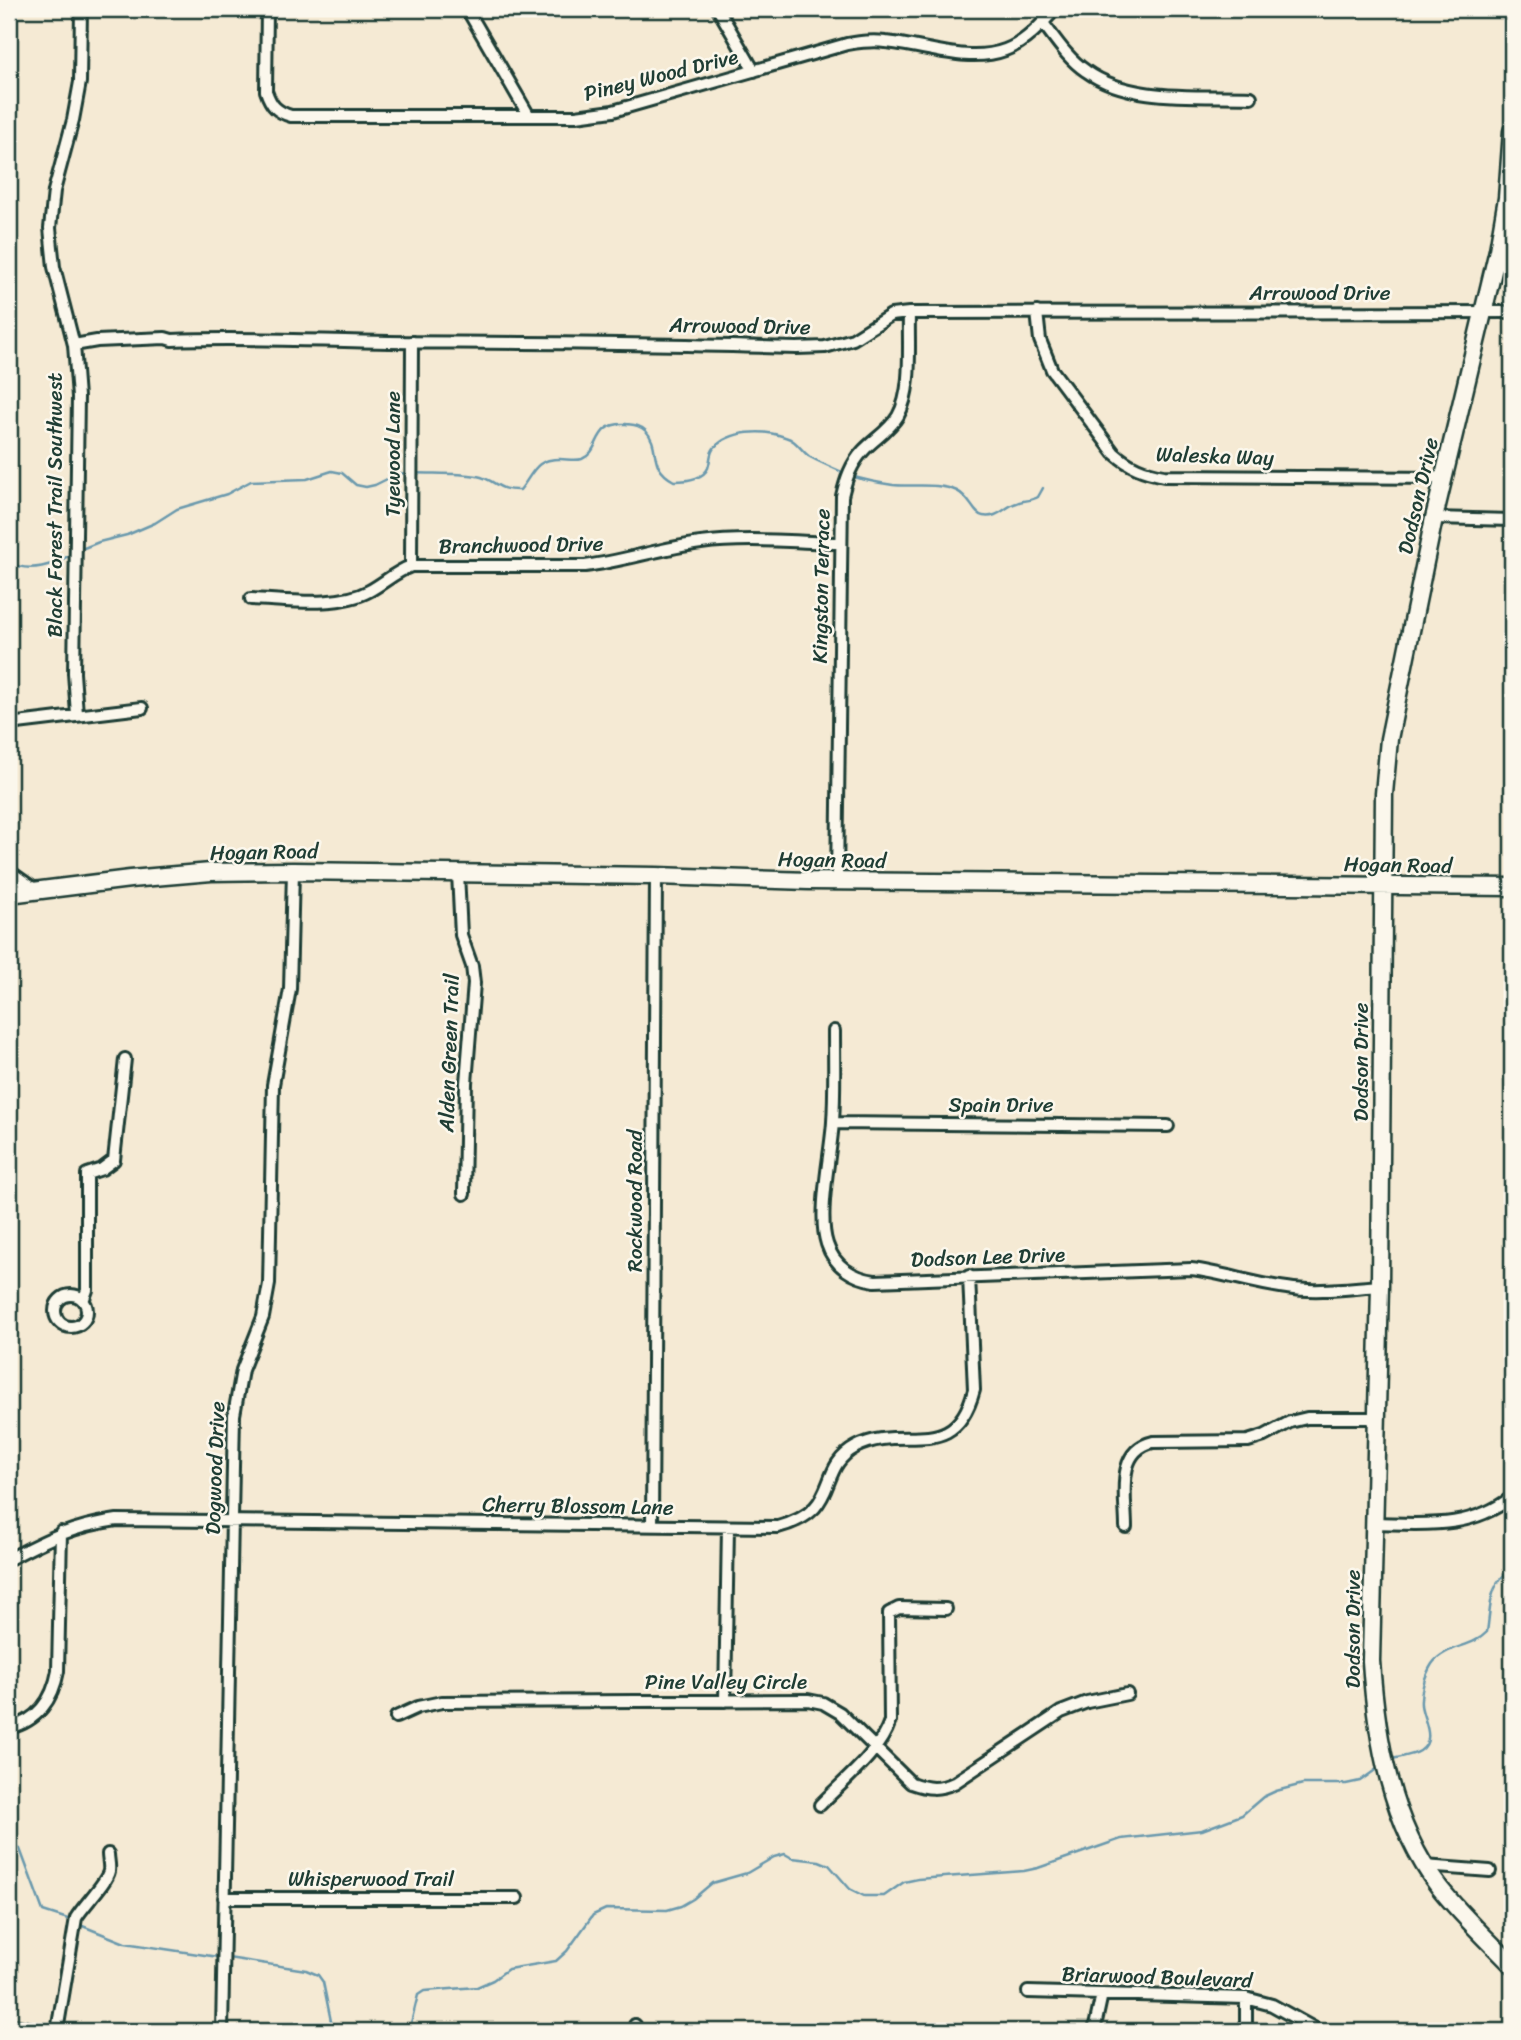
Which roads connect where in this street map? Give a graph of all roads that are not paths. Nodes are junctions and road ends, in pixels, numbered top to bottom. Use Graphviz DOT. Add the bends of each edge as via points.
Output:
graph roads {
  1 [pos="81,9"];
  2 [pos="267,9"];
  3 [pos="467,9"];
  4 [pos="718,9"];
  5 [pos="1055,9"];
  6 [pos="1043,23"];
  7 [pos="754,71"];
  8 [pos="1251,97"];
  9 [pos="529,116"];
  10 [pos="1512,131"];
  11 [pos="1037,312"];
  12 [pos="1483,312"];
  13 [pos="1512,312"];
  14 [pos="909,313"];
  15 [pos="412,342"];
  16 [pos="74,345"];
  17 [pos="1443,478"];
  18 [pos="1434,518"];
  19 [pos="1512,520"];
  20 [pos="841,543"];
  21 [pos="411,566"];
  22 [pos="251,599"];
  23 [pos="142,708"];
  24 [pos="77,714"];
  25 [pos="9,724"];
  26 [pos="9,871"];
  27 [pos="293,872"];
  28 [pos="458,873"];
  29 [pos="656,876"];
  30 [pos="836,882"];
  31 [pos="1383,886"];
  32 [pos="1512,887"];
  33 [pos="36,890"];
  34 [pos="9,894"];
  35 [pos="834,1031"];
  36 [pos="125,1059"];
  37 [pos="833,1123"];
  38 [pos="1168,1126"];
  39 [pos="464,1194"];
  40 [pos="969,1276"];
  41 [pos="1380,1286"];
  42 [pos="83,1301"];
  43 [pos="1377,1418"];
  44 [pos="1512,1497"];
  45 [pos="232,1521"];
  46 [pos="1374,1523"];
  47 [pos="652,1526"];
  48 [pos="728,1527"];
  49 [pos="1126,1528"];
  50 [pos="61,1532"];
  51 [pos="9,1559"];
  52 [pos="946,1609"];
  53 [pos="1127,1695"];
  54 [pos="725,1701"];
  55 [pos="396,1717"];
  56 [pos="9,1728"];
  57 [pos="875,1748"];
  58 [pos="820,1805"];
  59 [pos="108,1854"];
  60 [pos="1424,1866"];
  61 [pos="1490,1871"];
  62 [pos="224,1898"];
  63 [pos="517,1898"];
  64 [pos="1512,1965"];
  65 [pos="1028,1992"];
  66 [pos="1102,1994"];
  67 [pos="1246,1998"];
  68 [pos="9,2024"];
  69 [pos="42,2031"];
  70 [pos="57,2031"];
  71 [pos="222,2031"];
  72 [pos="1094,2031"];
  73 [pos="1246,2031"];
  74 [pos="1320,2031"];
  1 -- 16 [label="street, Black Forest Trail Southwest" via="80,82 54,191 50,228 54,267"];
  2 -- 9 [label="street, Piney Wood Drive" via="266,91 279,112 291,116"];
  3 -- 9 [label="street"];
  4 -- 7 [label="street"];
  5 -- 6 [label="street, Piney Wood Drive"];
  6 -- 7 [label="street, Piney Wood Drive" via="1017,44 991,54 866,41"];
  6 -- 8 [label="street" via="1076,63 1116,87 1147,94"];
  7 -- 9 [label="street, Piney Wood Drive" via="613,111"];
  10 -- 12 [label="street, Dodson Drive" via="1507,198"];
  11 -- 12 [label="street, Arrowood Drive"];
  11 -- 14 [label="street, Arrowood Drive"];
  11 -- 17 [label="street, Waleska Way" via="1040,340 1052,370 1114,453 1140,471 1164,476"];
  12 -- 13 [label="street, Arrowood Drive"];
  12 -- 17 [label="street, Dodson Drive"];
  14 -- 15 [label="street, Arrowood Drive" via="891,315 853,339 825,347"];
  14 -- 20 [label="street, Kingston Terrace" via="904,402 892,425 861,453 849,472 842,496"];
  15 -- 16 [label="street, Arrowood Drive" via="143,338"];
  15 -- 21 [label="street, Tyewood Lane"];
  16 -- 24 [label="street, Black Forest Trail Southwest" via="78,397"];
  17 -- 18 [label="street, Dodson Drive"];
  18 -- 19 [label="street"];
  18 -- 31 [label="street, Dodson Drive" via="1389,738"];
  20 -- 21 [label="street, Branchwood Drive" via="703,542 585,566"];
  20 -- 30 [label="street, Kingston Terrace"];
  21 -- 22 [label="street, Branchwood Drive" via="348,599"];
  23 -- 24 [label="street"];
  24 -- 25 [label="street"];
  26 -- 33 [label="street"];
  27 -- 28 [label="street, Hogan Road"];
  27 -- 33 [label="street, Hogan Road" via="211,872"];
  27 -- 45 [label="street, Dogwood Drive" via="290,989 273,1085 269,1284 236,1396"];
  28 -- 29 [label="street, Hogan Road"];
  28 -- 39 [label="street, Alden Green Trail" via="461,935 474,983"];
  29 -- 30 [label="street, Hogan Road"];
  29 -- 47 [label="street, Rockwood Road"];
  30 -- 31 [label="street, Hogan Road"];
  31 -- 32 [label="street, Hogan Road"];
  31 -- 41 [label="street, Dodson Drive"];
  33 -- 34 [label="street, Hogan Road"];
  35 -- 37 [label="street, Dodson Lee Drive"];
  36 -- 42 [label="street" via="114,1160 87,1174 87,1290"];
  37 -- 38 [label="street, Spain Drive"];
  37 -- 40 [label="street, Dodson Lee Drive" via="825,1231 835,1261 862,1279 875,1281"];
  40 -- 41 [label="street, Dodson Lee Drive" via="1191,1269 1290,1289"];
  40 -- 48 [label="street, Cherry Blossom Lane" via="974,1390 970,1408 960,1422 934,1437 875,1441 854,1448 836,1466 818,1505 797,1522 778,1527"];
  41 -- 43 [label="street, Dodson Drive"];
  43 -- 46 [label="street, Dodson Drive"];
  43 -- 49 [label="street" via="1307,1418 1248,1441 1142,1445 1134,1450 1126,1468"];
  44 -- 46 [label="street" via="1463,1522"];
  45 -- 47 [label="street, Cherry Blossom Lane"];
  45 -- 50 [label="street, Cherry Blossom Lane" via="117,1520"];
  45 -- 62 [label="street, Dogwood Drive"];
  46 -- 60 [label="street, Dodson Drive" via="1371,1661 1375,1715 1400,1812"];
  47 -- 48 [label="street, Cherry Blossom Lane"];
  48 -- 54 [label="street"];
  50 -- 51 [label="street, Cherry Blossom Lane"];
  50 -- 56 [label="street" via="55,1687 35,1717"];
  52 -- 57 [label="street" via="899,1608 889,1614 890,1721"];
  53 -- 57 [label="street, Pine Valley Circle" via="1061,1712 941,1788 911,1783"];
  54 -- 55 [label="street, Pine Valley Circle" via="442,1702"];
  54 -- 57 [label="street, Pine Valley Circle" via="823,1703 840,1713"];
  57 -- 58 [label="street"];
  59 -- 70 [label="street" via="105,1881 76,1918"];
  60 -- 61 [label="street"];
  60 -- 64 [label="street, Dodson Drive" via="1454,1906"];
  62 -- 63 [label="street, Whisperwood Trail"];
  62 -- 71 [label="street, Dogwood Drive"];
  65 -- 66 [label="street, Briarwood Boulevard"];
  66 -- 67 [label="street, Briarwood Boulevard"];
  66 -- 72 [label="street"];
  67 -- 73 [label="street"];
  67 -- 74 [label="street, Briarwood Boulevard" via="1272,2005"];
  68 -- 69 [label="street"];
}
